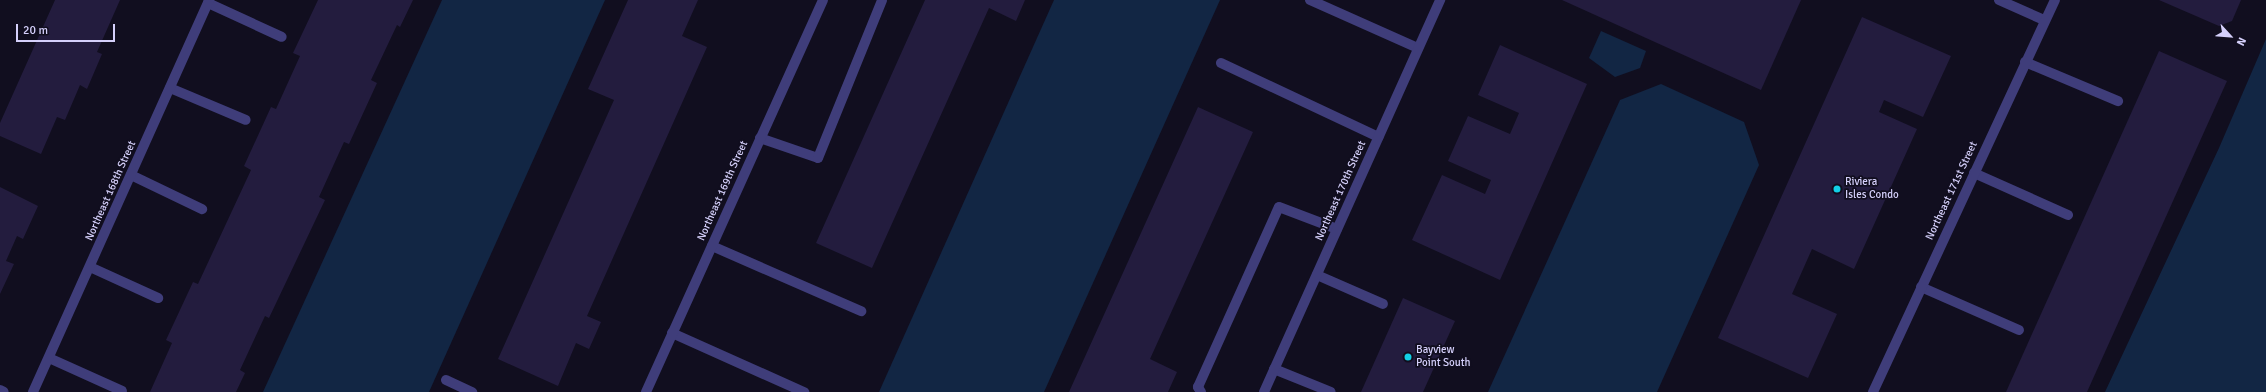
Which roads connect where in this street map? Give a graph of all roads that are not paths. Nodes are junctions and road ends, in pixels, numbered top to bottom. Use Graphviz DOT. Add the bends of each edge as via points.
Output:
graph roads {
  1 [pos="823,0"];
  2 [pos="882,0"];
  3 [pos="1310,0"];
  4 [pos="1440,0"];
  5 [pos="1999,0"];
  6 [pos="2055,0"];
  7 [pos="209,2"];
  8 [pos="2044,20"];
  9 [pos="282,37"];
  10 [pos="1418,48"];
  11 [pos="2025,62"];
  12 [pos="1221,64"];
  13 [pos="170,88"];
  14 [pos="2118,101"];
  15 [pos="246,120"];
  16 [pos="1378,137"];
  17 [pos="760,138"];
  18 [pos="1974,173"];
  19 [pos="131,175"];
  20 [pos="202,209"];
  21 [pos="2068,215"];
  22 [pos="1337,229"];
  23 [pos="712,246"];
  24 [pos="90,267"];
  25 [pos="1317,275"];
  26 [pos="1921,287"];
  27 [pos="158,298"];
  28 [pos="1383,304"];
  29 [pos="861,311"];
  30 [pos="2019,330"];
  31 [pos="672,333"];
  32 [pos="49,358"];
  33 [pos="1274,368"];
  34 [pos="446,380"];
  35 [pos="0,390"];
  36 [pos="122,391"];
  37 [pos="4,392"];
  38 [pos="33,392"];
  39 [pos="472,392"];
  40 [pos="646,392"];
  41 [pos="804,392"];
  42 [pos="1201,392"];
  43 [pos="1264,392"];
  44 [pos="1331,392"];
  45 [pos="1873,392"];
  1 -- 17 [label="street, Northeast 169th Street"];
  2 -- 17 [label="street" via="818,158"];
  3 -- 10 [label="street"];
  4 -- 10 [label="street, Northeast 170th Street"];
  5 -- 8 [label="street"];
  6 -- 8 [label="street, Northeast 171st Street"];
  7 -- 9 [label="street"];
  7 -- 13 [label="street, Northeast 168th Street"];
  8 -- 11 [label="street, Northeast 171st Street"];
  10 -- 16 [label="street, Northeast 170th Street"];
  11 -- 14 [label="street"];
  11 -- 18 [label="street, Northeast 171st Street"];
  12 -- 16 [label="street"];
  13 -- 15 [label="street"];
  13 -- 19 [label="street, Northeast 168th Street"];
  16 -- 22 [label="street, Northeast 170th Street"];
  17 -- 23 [label="street, Northeast 169th Street"];
  18 -- 21 [label="street"];
  18 -- 26 [label="street, Northeast 171st Street"];
  19 -- 20 [label="street"];
  19 -- 24 [label="street, Northeast 168th Street"];
  22 -- 25 [label="street, Northeast 170th Street"];
  22 -- 42 [label="street" via="1279,207 1198,387"];
  23 -- 29 [label="street"];
  23 -- 31 [label="street, Northeast 169th Street"];
  24 -- 27 [label="street"];
  24 -- 32 [label="street, Northeast 168th Street"];
  25 -- 28 [label="street"];
  25 -- 33 [label="street, Northeast 170th Street"];
  26 -- 30 [label="street"];
  26 -- 45 [label="street, Northeast 171st Street"];
  31 -- 40 [label="street, Northeast 169th Street"];
  31 -- 41 [label="street"];
  32 -- 36 [label="street"];
  32 -- 38 [label="street, Northeast 168th Street"];
  33 -- 43 [label="street, Northeast 170th Street"];
  33 -- 44 [label="street"];
  34 -- 39 [label="street"];
  35 -- 37 [label="street"];
}
